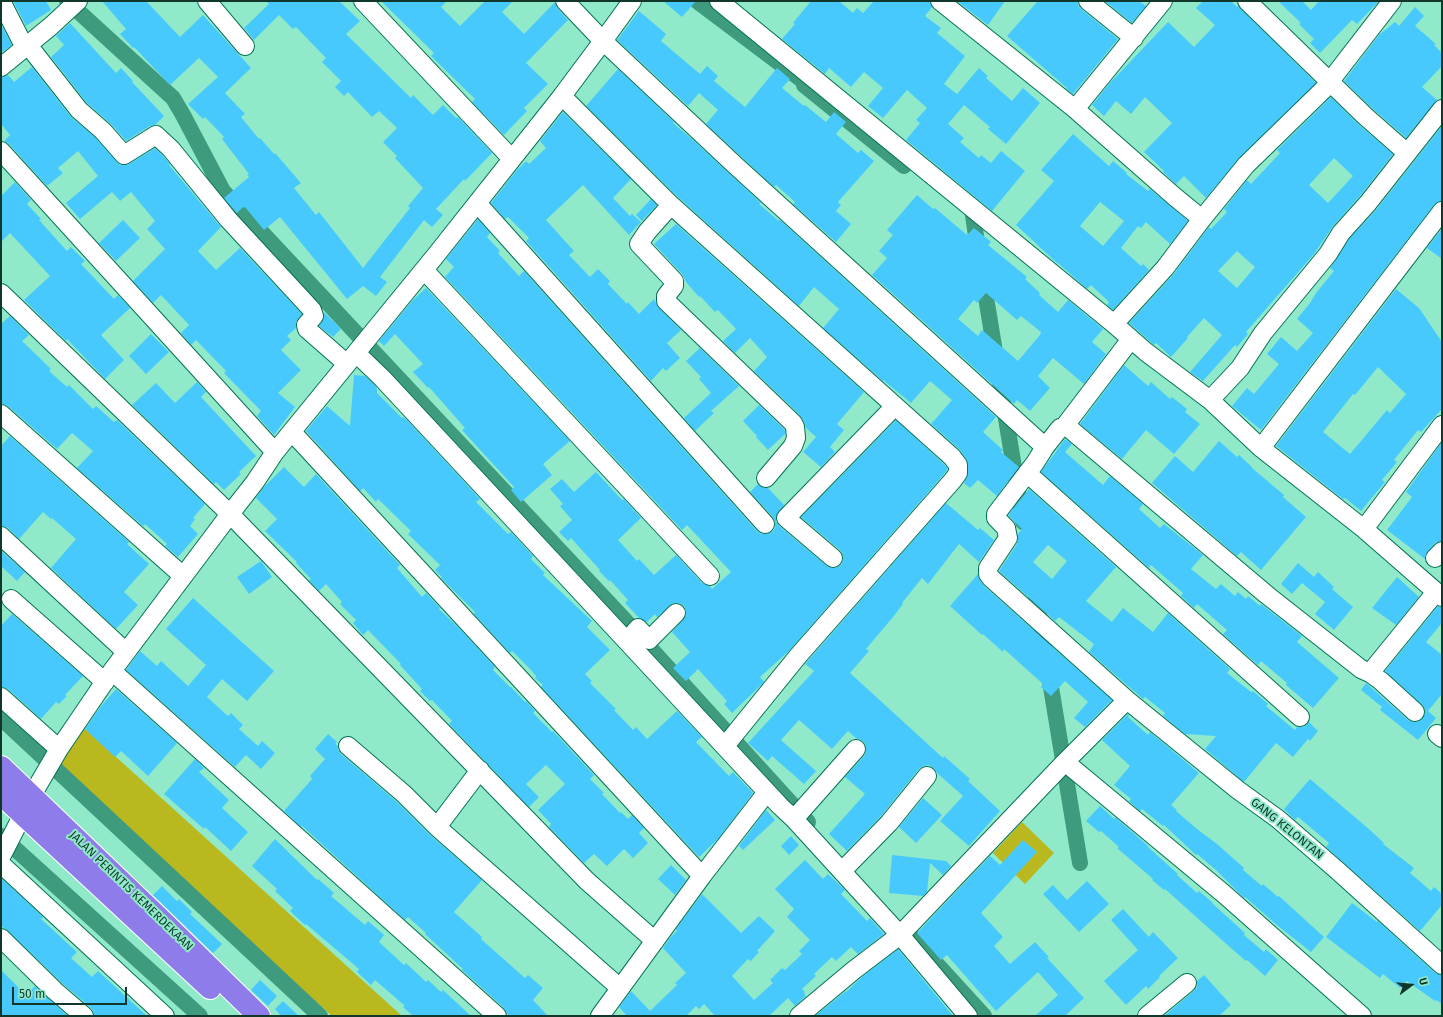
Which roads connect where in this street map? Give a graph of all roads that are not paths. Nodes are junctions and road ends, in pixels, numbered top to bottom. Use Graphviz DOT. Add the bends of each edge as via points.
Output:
graph roads {
  1 [pos="1,1"];
  2 [pos="78,1"];
  3 [pos="208,1"];
  4 [pos="363,1"];
  5 [pos="565,1"];
  6 [pos="632,1"];
  7 [pos="719,1"];
  8 [pos="940,1"];
  9 [pos="1088,1"];
  10 [pos="1163,1"];
  11 [pos="1247,1"];
  12 [pos="1392,1"];
  13 [pos="1134,38"];
  14 [pos="604,41"];
  15 [pos="245,46"];
  16 [pos="27,47"];
  17 [pos="1,68"];
  18 [pos="1330,82"];
  19 [pos="562,96"];
  20 [pos="1075,109"];
  21 [pos="1442,109"];
  22 [pos="1,151"];
  23 [pos="1407,153"];
  24 [pos="512,159"];
  25 [pos="477,203"];
  26 [pos="671,204"];
  27 [pos="1442,211"];
  28 [pos="1202,219"];
  29 [pos="424,270"];
  30 [pos="1,293"];
  31 [pos="1114,324"];
  32 [pos="1130,338"];
  33 [pos="353,356"];
  34 [pos="1210,400"];
  35 [pos="895,406"];
  36 [pos="1,414"];
  37 [pos="1442,425"];
  38 [pos="1064,426"];
  39 [pos="292,432"];
  40 [pos="1045,447"];
  41 [pos="1261,448"];
  42 [pos="275,452"];
  43 [pos="1027,473"];
  44 [pos="766,478"];
  45 [pos="230,514"];
  46 [pos="765,524"];
  47 [pos="1364,529"];
  48 [pos="1,536"];
  49 [pos="834,558"];
  50 [pos="183,576"];
  51 [pos="710,576"];
  52 [pos="1439,594"];
  53 [pos="11,599"];
  54 [pos="676,613"];
  55 [pos="626,641"];
  56 [pos="126,652"];
  57 [pos="1370,673"];
  58 [pos="108,677"];
  59 [pos="1,697"];
  60 [pos="1127,700"];
  61 [pos="1416,712"];
  62 [pos="1300,717"];
  63 [pos="730,739"];
  64 [pos="348,746"];
  65 [pos="856,749"];
  66 [pos="56,755"];
  67 [pos="1065,762"];
  68 [pos="1,767"];
  69 [pos="480,770"];
  70 [pos="927,776"];
  71 [pos="767,792"];
  72 [pos="1,794"];
  73 [pos="27,806"];
  74 [pos="800,813"];
  75 [pos="437,826"];
  76 [pos="3,856"];
  77 [pos="848,865"];
  78 [pos="702,876"];
  79 [pos="900,935"];
  80 [pos="1,938"];
  81 [pos="655,940"];
  82 [pos="1442,965"];
  83 [pos="1187,983"];
  84 [pos="620,988"];
  85 [pos="84,1016"];
  86 [pos="166,1016"];
  87 [pos="241,1016"];
  88 [pos="259,1016"];
  89 [pos="497,1016"];
  90 [pos="600,1016"];
  91 [pos="799,1016"];
  92 [pos="968,1016"];
  93 [pos="1147,1016"];
  94 [pos="1362,1016"];
  1 -- 16 [label="street"];
  2 -- 16 [label="street"];
  3 -- 15 [label="street"];
  4 -- 24 [label="street"];
  5 -- 14 [label="street"];
  6 -- 14 [label="street"];
  7 -- 31 [label="street"];
  8 -- 20 [label="street"];
  9 -- 13 [label="street"];
  10 -- 13 [label="street"];
  11 -- 18 [label="street"];
  12 -- 18 [label="street"];
  13 -- 20 [label="street"];
  14 -- 19 [label="street"];
  14 -- 40 [label="street" via="736,166"];
  16 -- 17 [label="street"];
  16 -- 33 [label="street" via="79,110 103,131 124,155 156,135 171,149 228,219 312,310 314,316 306,325 307,329"];
  18 -- 23 [label="street"];
  18 -- 28 [label="street" via="1246,165"];
  19 -- 24 [label="street"];
  19 -- 26 [label="street"];
  20 -- 28 [label="street"];
  21 -- 23 [label="street"];
  22 -- 42 [label="street"];
  23 -- 34 [label="street" via="1341,233 1328,254 1264,333 1240,368"];
  24 -- 25 [label="street"];
  25 -- 29 [label="street"];
  25 -- 46 [label="street"];
  26 -- 35 [label="street"];
  26 -- 44 [label="street" via="639,244 674,281 666,301 795,427 796,438 793,446"];
  27 -- 41 [label="street"];
  28 -- 31 [label="street" via="1165,268"];
  29 -- 33 [label="street"];
  29 -- 51 [label="street"];
  30 -- 45 [label="street"];
  31 -- 32 [label="street"];
  32 -- 34 [label="street"];
  32 -- 38 [label="street"];
  33 -- 39 [label="street"];
  33 -- 55 [label="street" via="388,384"];
  34 -- 41 [label="street"];
  35 -- 49 [label="street" via="786,518"];
  35 -- 63 [label="street" via="956,461 958,473 798,656"];
  36 -- 50 [label="street"];
  37 -- 47 [label="street"];
  38 -- 40 [label="street"];
  38 -- 57 [label="street" via="1075,432 1266,594 1361,669"];
  39 -- 42 [label="street"];
  39 -- 78 [label="street"];
  40 -- 43 [label="street"];
  41 -- 47 [label="street"];
  42 -- 45 [label="street"];
  43 -- 60 [label="street, GANG KELONTAN" via="996,514 996,518 1006,528 1008,538 990,564 988,574"];
  43 -- 62 [label="street"];
  45 -- 50 [label="street"];
  45 -- 69 [label="street"];
  47 -- 52 [label="street"];
  48 -- 56 [label="street"];
  50 -- 56 [label="street"];
  52 -- 57 [label="street"];
  53 -- 58 [label="street"];
  54 -- 55 [label="street" via="649,640 638,628"];
  55 -- 63 [label="street"];
  56 -- 58 [label="street"];
  57 -- 61 [label="street"];
  58 -- 66 [label="street"];
  58 -- 89 [label="street"];
  59 -- 66 [label="street"];
  60 -- 67 [label="street"];
  60 -- 82 [label="street, GANG KELONTAN" via="1278,819"];
  63 -- 71 [label="street"];
  64 -- 75 [label="street"];
  65 -- 74 [label="street"];
  66 -- 73 [label="street"];
  67 -- 79 [label="street"];
  67 -- 94 [label="street" via="1224,894"];
  68 -- 73 [label="highway, JALAN PERINTIS KEMERDEKAAN"];
  69 -- 75 [label="street"];
  69 -- 81 [label="street" via="587,881"];
  70 -- 77 [label="street" via="889,823"];
  71 -- 74 [label="street"];
  71 -- 78 [label="street"];
  72 -- 73 [label="highway, JALAN PERINTIS KEMERDEKAAN"];
  73 -- 76 [label="street"];
  73 -- 87 [label="highway, JALAN PERINTIS KEMERDEKAAN"];
  73 -- 88 [label="highway, JALAN PERINTIS KEMERDEKAAN"];
  74 -- 77 [label="street"];
  75 -- 84 [label="street"];
  76 -- 86 [label="street"];
  77 -- 79 [label="street"];
  78 -- 81 [label="street"];
  79 -- 91 [label="street"];
  79 -- 92 [label="street"];
  80 -- 85 [label="street"];
  81 -- 84 [label="street"];
  83 -- 93 [label="street"];
  84 -- 90 [label="street"];
}
